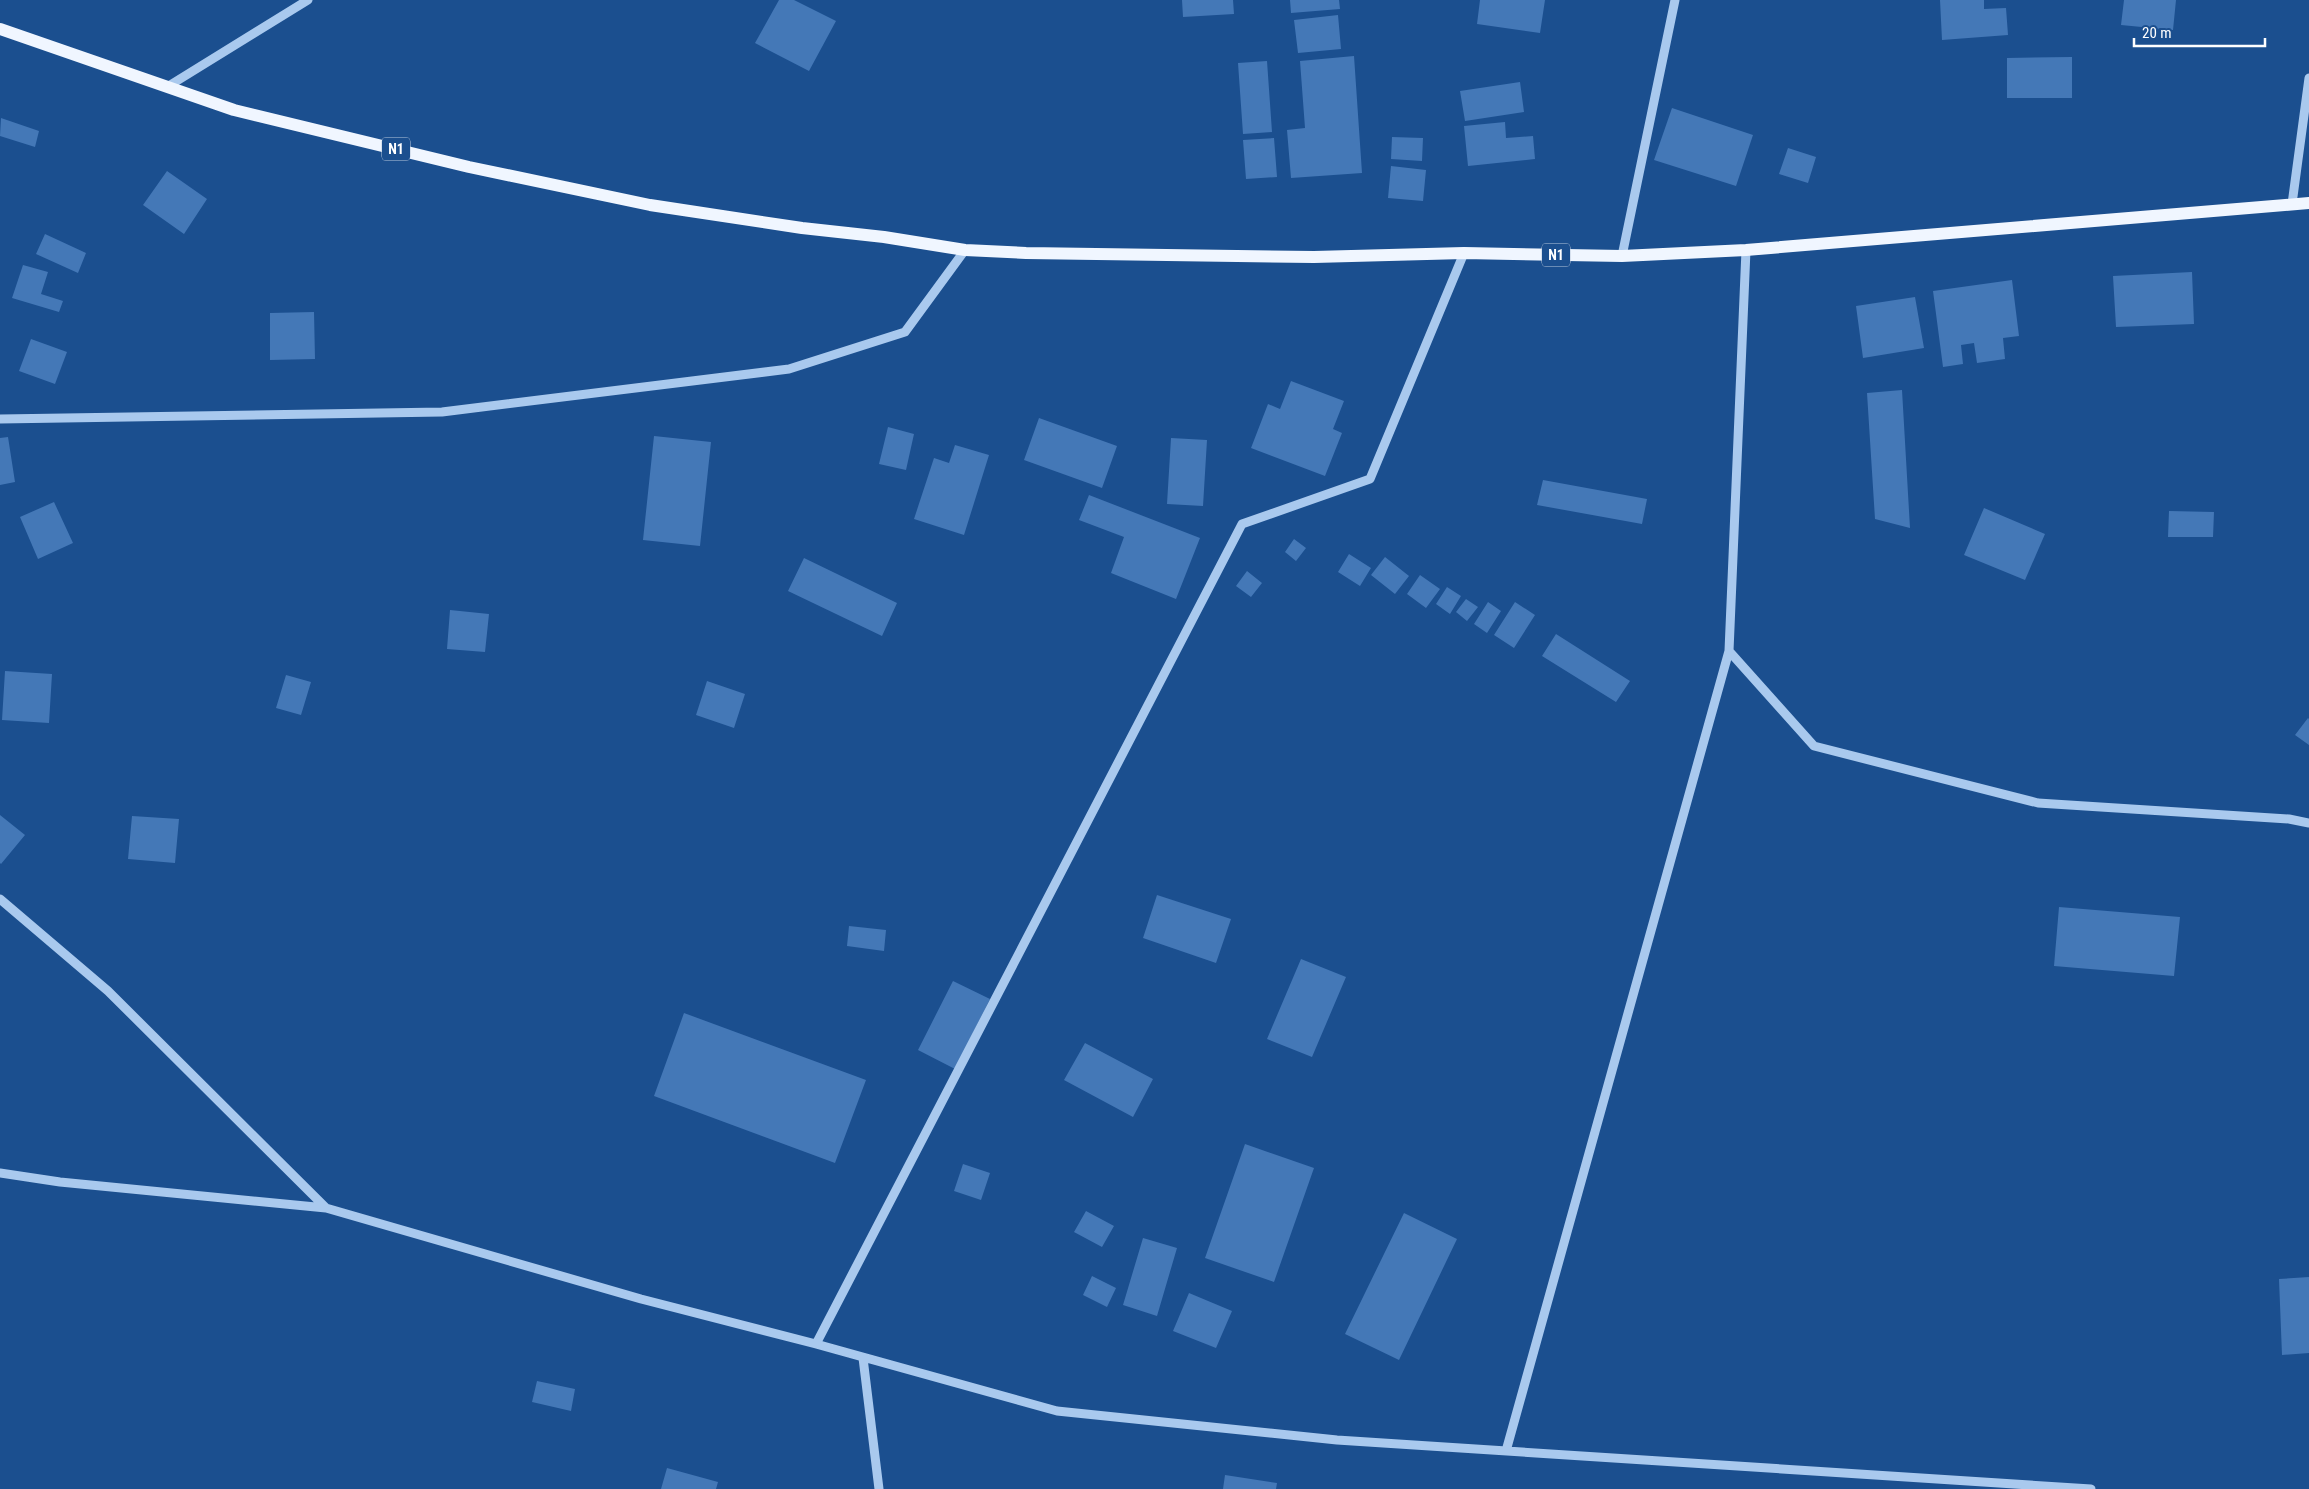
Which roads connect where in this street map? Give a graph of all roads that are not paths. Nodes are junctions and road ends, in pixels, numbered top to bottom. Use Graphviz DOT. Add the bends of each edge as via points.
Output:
graph roads {
  1 [pos="308,0"];
  2 [pos="1675,0"];
  3 [pos="0,29"];
  4 [pos="2309,78"];
  5 [pos="167,86"];
  6 [pos="2309,202"];
  7 [pos="2292,204"];
  8 [pos="965,250"];
  9 [pos="1746,250"];
  10 [pos="1464,253"];
  11 [pos="1622,256"];
  12 [pos="0,419"];
  13 [pos="1729,651"];
  14 [pos="2309,823"];
  15 [pos="0,899"];
  16 [pos="0,1173"];
  17 [pos="326,1208"];
  18 [pos="816,1344"];
  19 [pos="863,1358"];
  20 [pos="1506,1451"];
  21 [pos="879,1489"];
  22 [pos="2091,1489"];
  1 -- 5 [label="street"];
  2 -- 11 [label="street"];
  3 -- 5 [label="main road, N1"];
  4 -- 7 [label="street"];
  5 -- 8 [label="main road, N1" via="234,110 469,167 650,205"];
  6 -- 7 [label="main road, N1"];
  7 -- 9 [label="main road, N1"];
  8 -- 10 [label="main road, N1" via="1314,257"];
  8 -- 12 [label="street" via="906,332 789,369 442,412"];
  9 -- 11 [label="main road, N1"];
  9 -- 13 [label="street"];
  10 -- 11 [label="main road, N1"];
  10 -- 18 [label="street" via="1370,478 1242,524"];
  13 -- 14 [label="street" via="1814,746 2038,803"];
  13 -- 20 [label="street"];
  15 -- 17 [label="street" via="108,991"];
  16 -- 17 [label="street" via="60,1182"];
  17 -- 18 [label="street" via="641,1299"];
  18 -- 19 [label="street"];
  19 -- 20 [label="street" via="1057,1411 1338,1440"];
  19 -- 21 [label="street"];
  20 -- 22 [label="street"];
}
